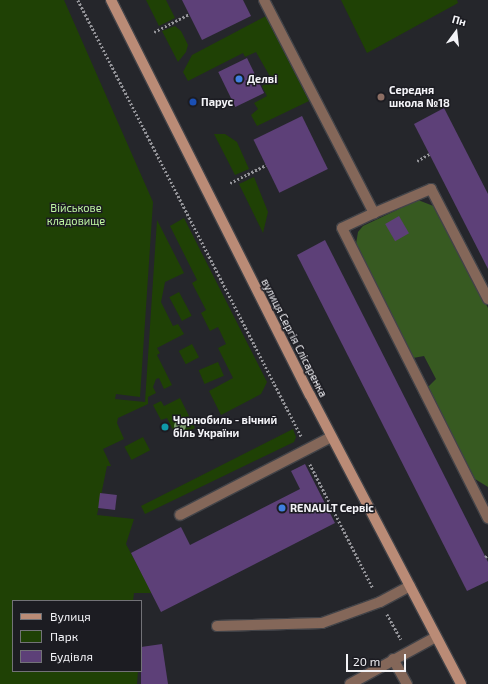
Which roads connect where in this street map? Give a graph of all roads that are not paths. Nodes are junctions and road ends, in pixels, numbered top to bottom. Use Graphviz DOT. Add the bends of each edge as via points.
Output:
graph roads {
  1 [pos="111,0"];
  2 [pos="264,0"];
  3 [pos="374,213"];
  4 [pos="488,299"];
  5 [pos="332,437"];
  6 [pos="484,501"];
  7 [pos="180,514"];
  8 [pos="488,518"];
  9 [pos="410,586"];
  10 [pos="217,626"];
  11 [pos="436,637"];
  12 [pos="393,659"];
  13 [pos="350,684"];
  14 [pos="406,684"];
  15 [pos="461,684"];
  1 -- 5 [label="street, вулиця Сергія Слісаренка"];
  2 -- 3 [label="lane"];
  3 -- 4 [label="lane" via="431,189"];
  3 -- 6 [label="lane" via="342,228"];
  5 -- 7 [label="lane"];
  5 -- 9 [label="street, вулиця Сергія Слісаренка"];
  6 -- 8 [label="lane"];
  9 -- 10 [label="lane" via="380,602 322,623"];
  9 -- 11 [label="street, вулиця Сергія Слісаренка"];
  11 -- 12 [label="lane"];
  11 -- 15 [label="street, вулиця Сергія Слісаренка"];
  12 -- 13 [label="lane"];
  12 -- 14 [label="lane"];
}
